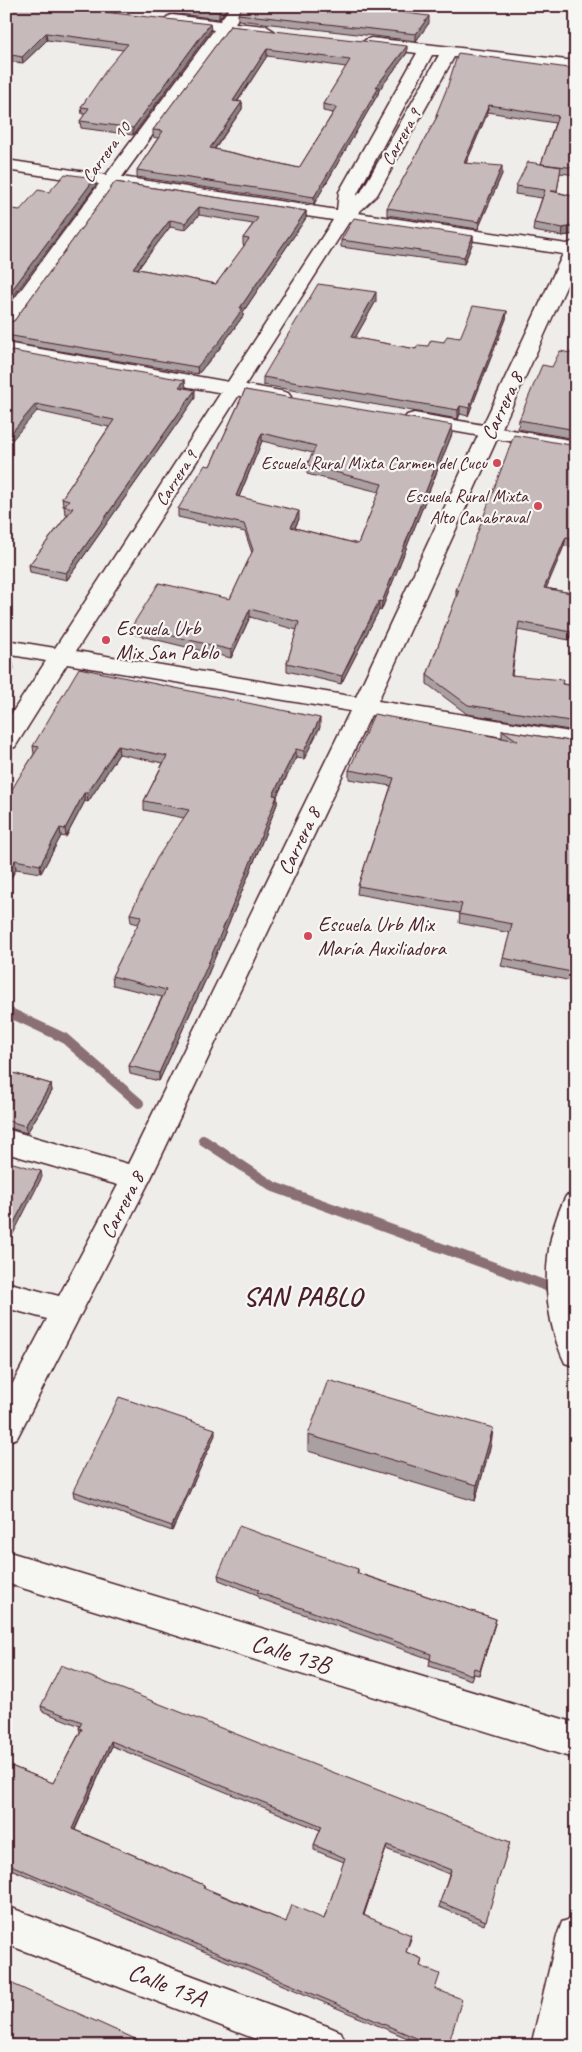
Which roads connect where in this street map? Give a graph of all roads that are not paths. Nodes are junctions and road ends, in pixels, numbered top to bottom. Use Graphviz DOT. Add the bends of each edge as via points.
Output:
graph roads {
  1 [pos="53,6"];
  2 [pos="239,6"];
  3 [pos="119,14"];
  4 [pos="157,18"];
  5 [pos="223,26"];
  6 [pos="282,32"];
  7 [pos="359,41"];
  8 [pos="427,49"];
  9 [pos="449,52"];
  10 [pos="576,66"];
  11 [pos="6,165"];
  12 [pos="110,181"];
  13 [pos="345,214"];
  14 [pos="575,249"];
  15 [pos="6,323"];
  16 [pos="6,350"];
  17 [pos="234,388"];
  18 [pos="302,400"];
  19 [pos="391,416"];
  20 [pos="490,432"];
  21 [pos="576,447"];
  22 [pos="6,647"];
  23 [pos="61,656"];
  24 [pos="364,706"];
  25 [pos="6,741"];
  26 [pos="576,741"];
  27 [pos="6,1141"];
  28 [pos="136,1178"];
  29 [pos="576,1205"];
  30 [pos="6,1295"];
  31 [pos="66,1311"];
  32 [pos="576,1353"];
  33 [pos="6,1428"];
  34 [pos="6,1567"];
  35 [pos="576,1742"];
  36 [pos="6,1925"];
  37 [pos="576,1936"];
  38 [pos="327,2046"];
  39 [pos="550,2046"];
  1 -- 3 [label="street"];
  2 -- 5 [label="street, Carrera 10"];
  4 -- 5 [label="street"];
  5 -- 6 [label="street"];
  5 -- 12 [label="street, Carrera 10"];
  7 -- 8 [label="street"];
  8 -- 9 [label="street"];
  8 -- 13 [label="street, Carrera 9" via="348,192"];
  9 -- 10 [label="street"];
  9 -- 13 [label="street, Carrera 9" via="368,195"];
  11 -- 12 [label="street"];
  12 -- 13 [label="street"];
  12 -- 15 [label="street, Carrera 10"];
  13 -- 14 [label="street"];
  13 -- 17 [label="street, Carrera 9"];
  14 -- 20 [label="street, Carrera 8"];
  16 -- 17 [label="street"];
  17 -- 18 [label="street"];
  17 -- 23 [label="street, Carrera 9"];
  19 -- 20 [label="street"];
  20 -- 21 [label="street"];
  20 -- 24 [label="street, Carrera 8"];
  22 -- 23 [label="street"];
  23 -- 24 [label="street"];
  23 -- 25 [label="street, Carrera 9"];
  24 -- 26 [label="street"];
  24 -- 28 [label="street, Carrera 8"];
  27 -- 28 [label="street"];
  28 -- 31 [label="street, Carrera 8"];
  29 -- 32 [label="street" via="563,1250 563,1301"];
  30 -- 31 [label="street"];
  31 -- 33 [label="street, Carrera 8"];
  34 -- 35 [label="street, Calle 13B"];
  36 -- 38 [label="street, Calle 13A"];
  37 -- 39 [label="street"];
}
